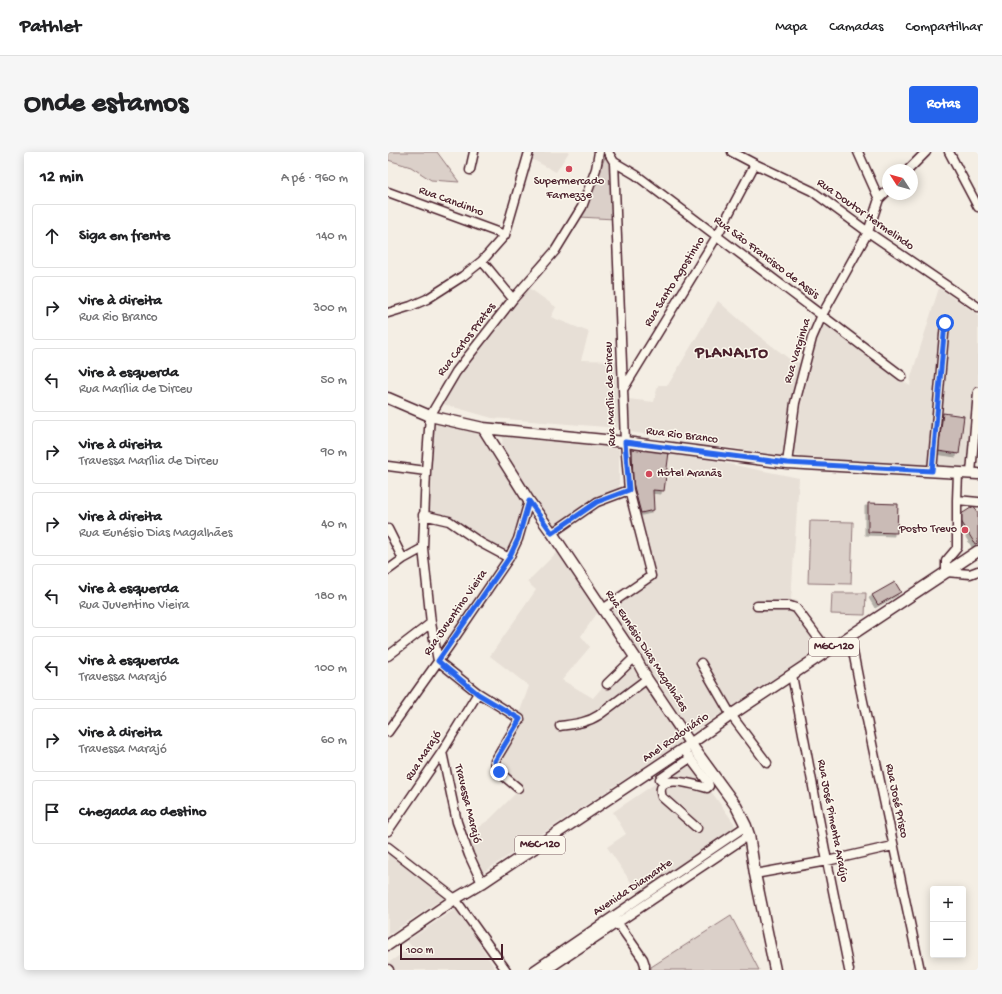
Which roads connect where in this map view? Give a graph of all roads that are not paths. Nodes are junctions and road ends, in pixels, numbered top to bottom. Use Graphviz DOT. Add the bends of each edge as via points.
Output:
graph roads {
  1 [pos="474,152"];
  2 [pos="529,152"];
  3 [pos="599,152"];
  4 [pos="608,152"];
  5 [pos="732,152"];
  6 [pos="858,152"];
  7 [pos="926,152"];
  8 [pos="949,152"];
  9 [pos="614,162"];
  10 [pos="755,164"];
  11 [pos="914,164"];
  12 [pos="470,170"];
  13 [pos="388,192"];
  14 [pos="882,196"];
  15 [pos="879,199"];
  16 [pos="978,208"];
  17 [pos="868,232"];
  18 [pos="505,235"];
  19 [pos="717,236"];
  20 [pos="482,260"];
  21 [pos="513,299"];
  22 [pos="978,307"];
  23 [pos="388,313"];
  24 [pos="822,315"];
  25 [pos="945,323"];
  26 [pos="902,376"];
  27 [pos="624,388"];
  28 [pos="978,392"];
  29 [pos="388,398"];
  30 [pos="430,416"];
  31 [pos="483,428"];
  32 [pos="625,442"];
  33 [pos="787,463"];
  34 [pos="388,466"];
  35 [pos="932,471"];
  36 [pos="426,472"];
  37 [pos="958,473"];
  38 [pos="974,474"];
  39 [pos="629,490"];
  40 [pos="957,500"];
  41 [pos="529,501"];
  42 [pos="978,502"];
  43 [pos="424,515"];
  44 [pos="388,529"];
  45 [pos="552,533"];
  46 [pos="423,548"];
  47 [pos="978,551"];
  48 [pos="509,558"];
  49 [pos="403,559"];
  50 [pos="388,570"];
  51 [pos="978,571"];
  52 [pos="946,572"];
  53 [pos="756,606"];
  54 [pos="603,609"];
  55 [pos="431,623"];
  56 [pos="850,636"];
  57 [pos="434,639"];
  58 [pos="449,646"];
  59 [pos="828,651"];
  60 [pos="388,656"];
  61 [pos="635,657"];
  62 [pos="438,661"];
  63 [pos="701,663"];
  64 [pos="792,675"];
  65 [pos="647,679"];
  66 [pos="607,684"];
  67 [pos="478,694"];
  68 [pos="731,715"];
  69 [pos="560,726"];
  70 [pos="388,732"];
  71 [pos="687,746"];
  72 [pos="442,752"];
  73 [pos="690,758"];
  74 [pos="767,763"];
  75 [pos="660,779"];
  76 [pos="518,788"];
  77 [pos="697,828"];
  78 [pos="388,831"];
  79 [pos="747,831"];
  80 [pos="894,846"];
  81 [pos="388,847"];
  82 [pos="827,861"];
  83 [pos="755,874"];
  84 [pos="482,883"];
  85 [pos="455,899"];
  86 [pos="616,919"];
  87 [pos="388,945"];
  88 [pos="506,970"];
  89 [pos="534,970"];
  90 [pos="547,970"];
  91 [pos="645,970"];
  92 [pos="775,970"];
  93 [pos="849,970"];
  94 [pos="920,970"];
  1 -- 12 [label="street"];
  2 -- 18 [label="street"];
  3 -- 21 [label="street, Rua Carlos Prates" via="596,170 582,207 555,250"];
  4 -- 9 [label="street, Rua Marília de Dirceu"];
  5 -- 10 [label="street, Rua Doutor Hermelindo"];
  6 -- 15 [label="street"];
  7 -- 11 [label="street"];
  8 -- 16 [label="street"];
  9 -- 19 [label="street, Rua São Francisco de Assis" via="636,175"];
  9 -- 27 [label="street, Rua Marília de Dirceu"];
  10 -- 17 [label="street, Rua Doutor Hermelindo" via="812,191"];
  10 -- 19 [label="street, Rua Santo Agostinho"];
  13 -- 18 [label="street, Rua Candinho"];
  14 -- 15 [label="street, Rua Varginha"];
  15 -- 17 [label="street, Rua Varginha"];
  17 -- 22 [label="street, Rua Doutor Hermelindo"];
  17 -- 24 [label="street, Rua Varginha"];
  18 -- 20 [label="street"];
  19 -- 24 [label="street, Rua São Francisco de Assis"];
  19 -- 27 [label="street, Rua Santo Agostinho"];
  20 -- 21 [label="street"];
  20 -- 23 [label="street" via="463,276 427,299"];
  21 -- 30 [label="street, Rua Carlos Prates" via="456,372"];
  24 -- 26 [label="street, Rua São Francisco de Assis"];
  24 -- 33 [label="street, Rua Varginha" via="812,338 795,403"];
  25 -- 35 [label="street"];
  27 -- 32 [label="street, Rua Marília de Dirceu"];
  28 -- 38 [label="street"];
  29 -- 30 [label="main road, Rua Rio Branco"];
  30 -- 31 [label="main road, Rua Rio Branco"];
  30 -- 36 [label="street, Rua Carlos Prates"];
  31 -- 32 [label="main road, Rua Rio Branco"];
  31 -- 41 [label="main road, Rua Eunésio Dias Magalhães"];
  32 -- 33 [label="main road, Rua Rio Branco"];
  32 -- 39 [label="street, Rua Marília de Dirceu"];
  33 -- 35 [label="main road, Rua Rio Branco"];
  34 -- 36 [label="street"];
  35 -- 37 [label="main road, Rua Rio Branco"];
  36 -- 43 [label="street, Rua Carlos Prates"];
  37 -- 38 [label="main road, Rua Rio Branco"];
  37 -- 40 [label="street"];
  39 -- 45 [label="street" via="597,502"];
  39 -- 54 [label="street, Rua Marília de Dirceu" via="651,576"];
  40 -- 42 [label="street"];
  40 -- 52 [label="street" via="957,548 946,561"];
  41 -- 45 [label="main road, Rua Eunésio Dias Magalhães"];
  41 -- 48 [label="street, Rua Juventino Vieira" via="518,539"];
  43 -- 46 [label="street, Rua Carlos Prates"];
  43 -- 48 [label="street" via="449,521"];
  44 -- 49 [label="street"];
  45 -- 54 [label="main road, Rua Eunésio Dias Magalhães"];
  46 -- 49 [label="street"];
  46 -- 55 [label="street, Rua Carlos Prates"];
  47 -- 52 [label="main road, Anel Rodoviário / MGC-120"];
  48 -- 58 [label="street, Rua Juventino Vieira"];
  49 -- 50 [label="street"];
  51 -- 52 [label="street" via="970,574"];
  52 -- 56 [label="main road, Anel Rodoviário / MGC-120"];
  53 -- 59 [label="street" via="796,608"];
  54 -- 61 [label="main road, Rua Eunésio Dias Magalhães"];
  55 -- 57 [label="street, Rua Carlos Prates"];
  55 -- 60 [label="street"];
  56 -- 59 [label="main road, Anel Rodoviário / MGC-120"];
  56 -- 80 [label="street, Rua José Prisco"];
  57 -- 58 [label="street" via="438,644"];
  57 -- 62 [label="street, Rua Carlos Prates"];
  58 -- 62 [label="street, Rua Juventino Vieira"];
  59 -- 64 [label="main road, Anel Rodoviário / MGC-120"];
  61 -- 65 [label="main road, Rua Eunésio Dias Magalhães"];
  61 -- 66 [label="street"];
  62 -- 67 [label="street"];
  62 -- 70 [label="street, Rua Juventino Vieira"];
  63 -- 68 [label="street"];
  64 -- 68 [label="main road, Anel Rodoviário / MGC-120"];
  64 -- 82 [label="street, Rua José Pimenta Araújo"];
  65 -- 69 [label="street" via="592,719"];
  65 -- 71 [label="main road, Rua Eunésio Dias Magalhães"];
  67 -- 72 [label="street, Rua Marajó"];
  67 -- 76 [label="street" via="520,719 495,761 499,772"];
  68 -- 71 [label="main road, Anel Rodoviário / MGC-120"];
  68 -- 74 [label="street"];
  71 -- 73 [label="street"];
  71 -- 79 [label="main road, Rua Eunésio Dias Magalhães" via="736,806"];
  71 -- 84 [label="main road, Anel Rodoviário / MGC-120"];
  72 -- 78 [label="street, Rua Marajó"];
  72 -- 84 [label="street, Travessa Marajó" via="457,822"];
  73 -- 75 [label="street"];
  73 -- 77 [label="street" via="709,786 707,788 670,781 660,792 662,797"];
  79 -- 83 [label="main road, Rua Eunésio Dias Magalhães"];
  79 -- 86 [label="street, Avenida Diamante"];
  80 -- 82 [label="street"];
  80 -- 94 [label="street, Rua José Prisco"];
  81 -- 85 [label="street"];
  82 -- 83 [label="street"];
  82 -- 93 [label="street, Rua José Pimenta Araújo"];
  83 -- 92 [label="main road, Rua Eunésio Dias Magalhães"];
  84 -- 85 [label="main road, Anel Rodoviário / MGC-120"];
  85 -- 87 [label="main road, Anel Rodoviário / MGC-120"];
  85 -- 88 [label="street"];
  86 -- 89 [label="street, Avenida Diamante"];
  86 -- 90 [label="street, Avenida Diamante"];
  86 -- 91 [label="street" via="643,959"];
}
